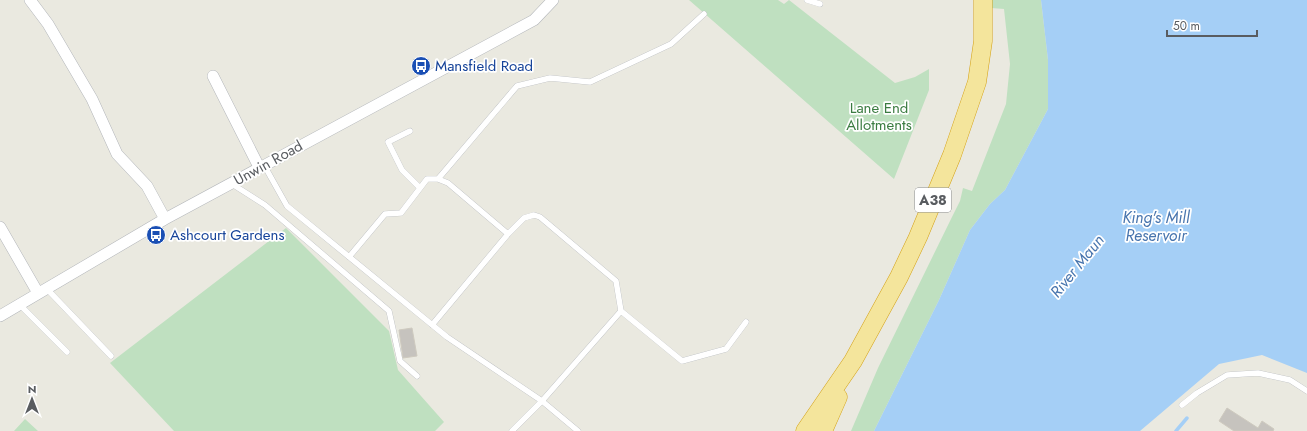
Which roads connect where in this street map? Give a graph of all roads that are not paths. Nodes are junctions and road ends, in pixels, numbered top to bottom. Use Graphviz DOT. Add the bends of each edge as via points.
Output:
graph roads {
  1 [pos="30,0"];
  2 [pos="545,0"];
  3 [pos="553,0"];
  4 [pos="807,0"];
  5 [pos="983,0"];
  6 [pos="820,4"];
  7 [pos="704,14"];
  8 [pos="540,15"];
  9 [pos="213,76"];
  10 [pos="410,131"];
  11 [pos="262,166"];
  12 [pos="438,179"];
  13 [pos="231,184"];
  14 [pos="420,188"];
  15 [pos="165,219"];
  16 [pos="0,227"];
  17 [pos="508,234"];
  18 [pos="350,257"];
  19 [pos="42,291"];
  20 [pos="19,304"];
  21 [pos="621,311"];
  22 [pos="0,316"];
  23 [pos="746,322"];
  24 [pos="432,325"];
  25 [pos="67,352"];
  26 [pos="111,356"];
  27 [pos="853,361"];
  28 [pos="417,376"];
  29 [pos="1307,391"];
  30 [pos="542,401"];
  31 [pos="1182,405"];
  32 [pos="512,431"];
  33 [pos="578,431"];
  34 [pos="805,431"];
  35 [pos="823,431"];
  1 -- 15 [label="street" via="48,24 92,99 117,154 147,186"];
  2 -- 8 [label="street"];
  3 -- 8 [label="street, Unwin Road"];
  4 -- 6 [label="lane"];
  5 -- 27 [label="highway, A38" via="983,40 977,82 952,155 899,277"];
  7 -- 12 [label="lane" via="671,44 590,82 550,78 517,86"];
  8 -- 11 [label="street, Unwin Road"];
  9 -- 11 [label="street"];
  10 -- 14 [label="lane" via="388,142 402,170"];
  11 -- 13 [label="street, Unwin Road"];
  11 -- 18 [label="lane" via="287,206"];
  12 -- 14 [label="lane" via="427,179"];
  12 -- 17 [label="lane" via="448,183"];
  13 -- 15 [label="street, Unwin Road"];
  13 -- 28 [label="lane" via="265,205 389,311 400,361"];
  14 -- 18 [label="lane" via="401,213 385,214"];
  15 -- 19 [label="street, Unwin Road"];
  16 -- 19 [label="street"];
  17 -- 21 [label="lane" via="524,218 534,215 540,217 616,281"];
  17 -- 24 [label="lane"];
  18 -- 24 [label="lane"];
  19 -- 20 [label="street, Unwin Road"];
  19 -- 26 [label="lane"];
  20 -- 22 [label="street, Unwin Road"];
  20 -- 25 [label="lane"];
  21 -- 23 [label="lane" via="682,361 726,349"];
  21 -- 30 [label="lane"];
  24 -- 30 [label="lane"];
  27 -- 34 [label="highway, A38"];
  27 -- 35 [label="highway, A38"];
  29 -- 31 [label="lane" via="1290,380 1258,373 1227,375 1197,392"];
  30 -- 32 [label="lane"];
  30 -- 33 [label="lane"];
}
